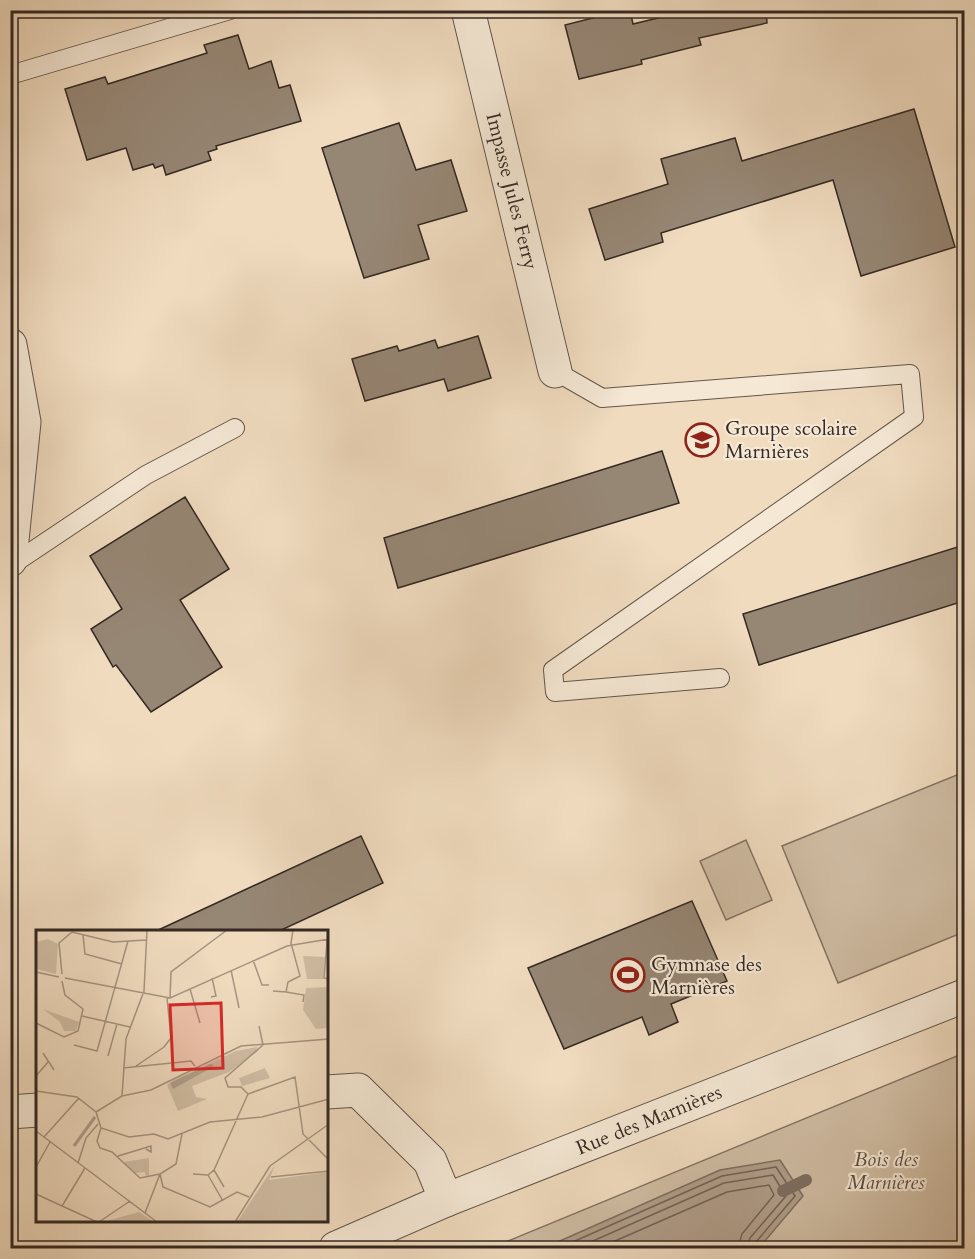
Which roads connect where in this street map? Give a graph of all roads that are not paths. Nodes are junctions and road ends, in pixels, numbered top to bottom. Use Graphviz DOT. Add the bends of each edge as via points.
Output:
graph roads {
  1 [pos="230,10"];
  2 [pos="468,10"];
  3 [pos="10,75"];
  4 [pos="10,345"];
  5 [pos="555,371"];
  6 [pos="235,428"];
  7 [pos="10,560"];
  8 [pos="10,566"];
  9 [pos="720,678"];
  10 [pos="964,996"];
  11 [pos="328,1092"];
  12 [pos="36,1110"];
  13 [pos="10,1112"];
  14 [pos="446,1200"];
  15 [pos="336,1248"];
  1 -- 3 [label="lane"];
  2 -- 5 [label="street, Impasse Jules Ferry"];
  4 -- 7 [label="street" via="24,422"];
  5 -- 9 [label="lane" via="602,398 909,374 914,417 553,670 555,692"];
  6 -- 8 [label="lane" via="146,475"];
  10 -- 14 [label="street, Rue des Marnières"];
  11 -- 14 [label="street" via="358,1090 430,1161"];
  12 -- 13 [label="street"];
  14 -- 15 [label="street, Rue des Marnières"];
}
